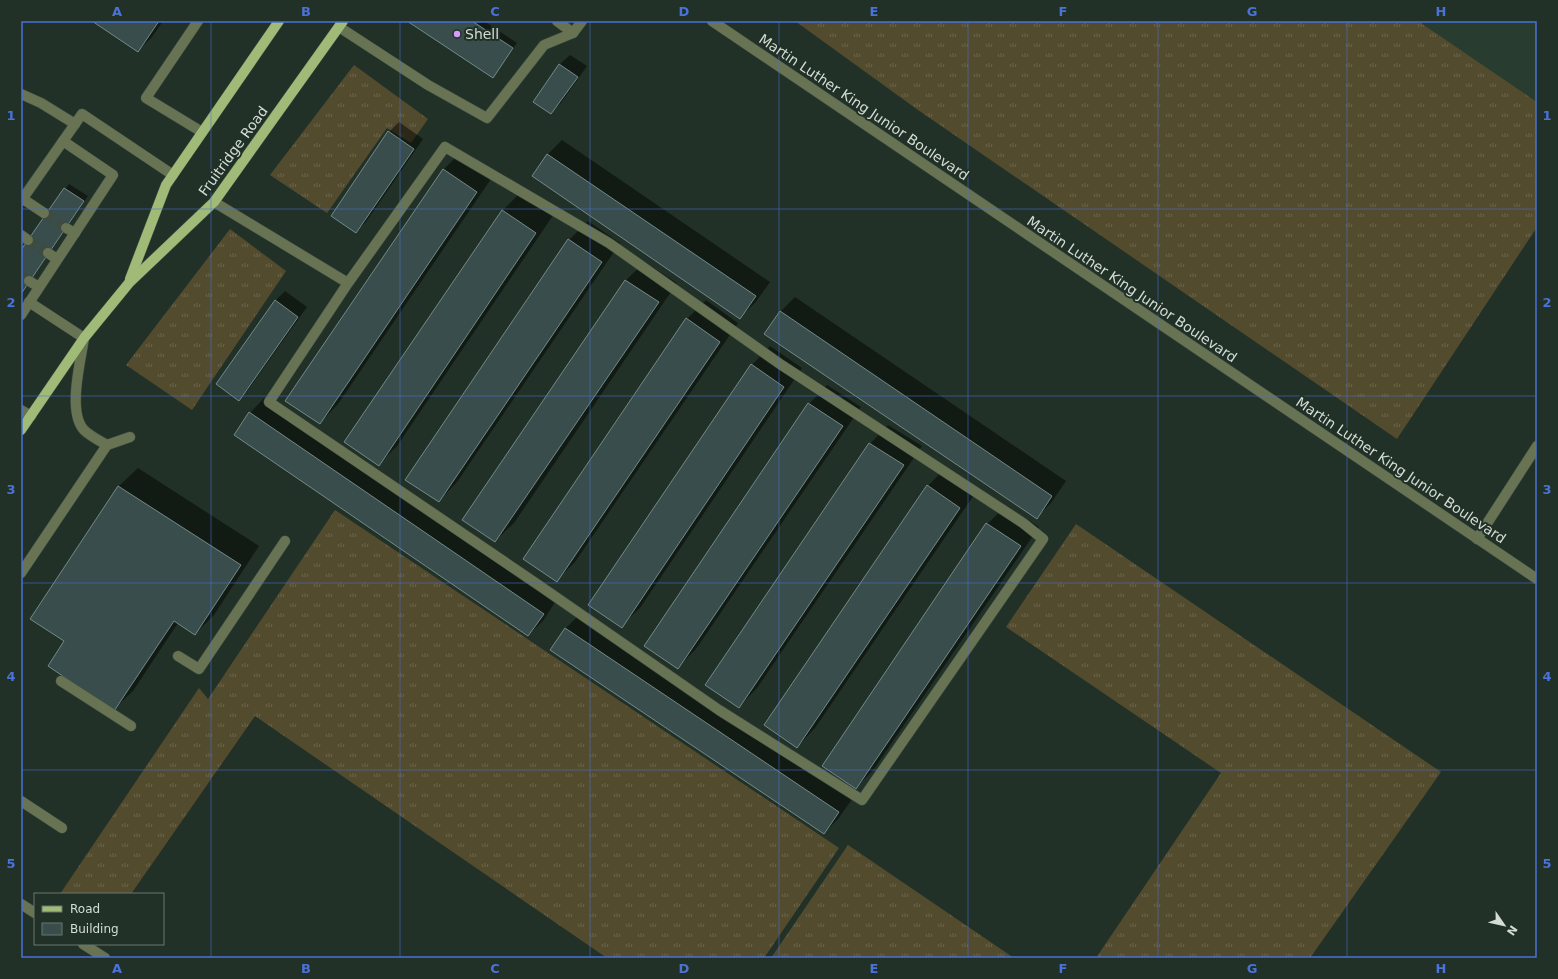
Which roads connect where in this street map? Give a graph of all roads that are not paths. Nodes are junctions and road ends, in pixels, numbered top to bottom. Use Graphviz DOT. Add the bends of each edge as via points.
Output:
graph roads {
  1 [pos="198,21"];
  2 [pos="279,21"];
  3 [pos="556,21"];
  4 [pos="582,21"];
  5 [pos="712,21"];
  6 [pos="341,24"];
  7 [pos="573,33"];
  8 [pos="21,94"];
  9 [pos="75,124"];
  10 [pos="202,132"];
  11 [pos="63,141"];
  12 [pos="173,175"];
  13 [pos="22,200"];
  14 [pos="214,202"];
  15 [pos="44,213"];
  16 [pos="48,253"];
  17 [pos="57,259"];
  18 [pos="29,281"];
  19 [pos="129,283"];
  20 [pos="348,283"];
  21 [pos="40,287"];
  22 [pos="30,302"];
  23 [pos="21,315"];
  24 [pos="84,338"];
  25 [pos="21,410"];
  26 [pos="31,416"];
  27 [pos="21,430"];
  28 [pos="130,437"];
  29 [pos="107,446"];
  30 [pos="1537,446"];
  31 [pos="1477,539"];
  32 [pos="285,540"];
  33 [pos="21,573"];
  34 [pos="1537,579"];
  35 [pos="178,656"];
  36 [pos="61,681"];
  37 [pos="131,726"];
  38 [pos="21,800"];
  39 [pos="62,828"];
  40 [pos="21,904"];
  41 [pos="34,912"];
  42 [pos="87,947"];
  43 [pos="85,958"];
  44 [pos="105,958"];
  1 -- 10 [label="street" via="146,98"];
  2 -- 10 [label="main road, Fruitridge Road"];
  3 -- 7 [label="street"];
  4 -- 7 [label="street"];
  5 -- 31 [label="street, Martin Luther King Junior Boulevard"];
  6 -- 7 [label="street" via="428,85 487,118 544,45"];
  6 -- 14 [label="main road, Fruitridge Road"];
  8 -- 9 [label="street"];
  9 -- 11 [label="street"];
  9 -- 12 [label="street" via="82,114"];
  10 -- 12 [label="main road, Fruitridge Road"];
  11 -- 13 [label="street"];
  11 -- 17 [label="street" via="113,175 71,231"];
  12 -- 19 [label="main road, Fruitridge Road" via="166,185"];
  13 -- 15 [label="street"];
  14 -- 19 [label="main road, Fruitridge Road"];
  14 -- 20 [label="street"];
  16 -- 17 [label="street"];
  17 -- 21 [label="street"];
  18 -- 21 [label="street"];
  19 -- 24 [label="main road, Fruitridge Road"];
  20 -- 20 [label="street" via="445,147 610,243 780,364 1023,523 1043,539 862,800 718,710 269,402"];
  21 -- 22 [label="street"];
  22 -- 23 [label="street"];
  22 -- 24 [label="street"];
  24 -- 26 [label="main road, Fruitridge Road"];
  24 -- 29 [label="street" via="78,380 77,418 84,430"];
  25 -- 26 [label="street"];
  26 -- 27 [label="main road, Fruitridge Road"];
  28 -- 29 [label="street"];
  29 -- 33 [label="street"];
  30 -- 31 [label="street"];
  31 -- 34 [label="street, Martin Luther King Junior Boulevard"];
  32 -- 35 [label="street" via="198,669"];
  36 -- 37 [label="street"];
  38 -- 39 [label="street"];
  40 -- 41 [label="street"];
  42 -- 43 [label="street"];
  42 -- 44 [label="street"];
}
